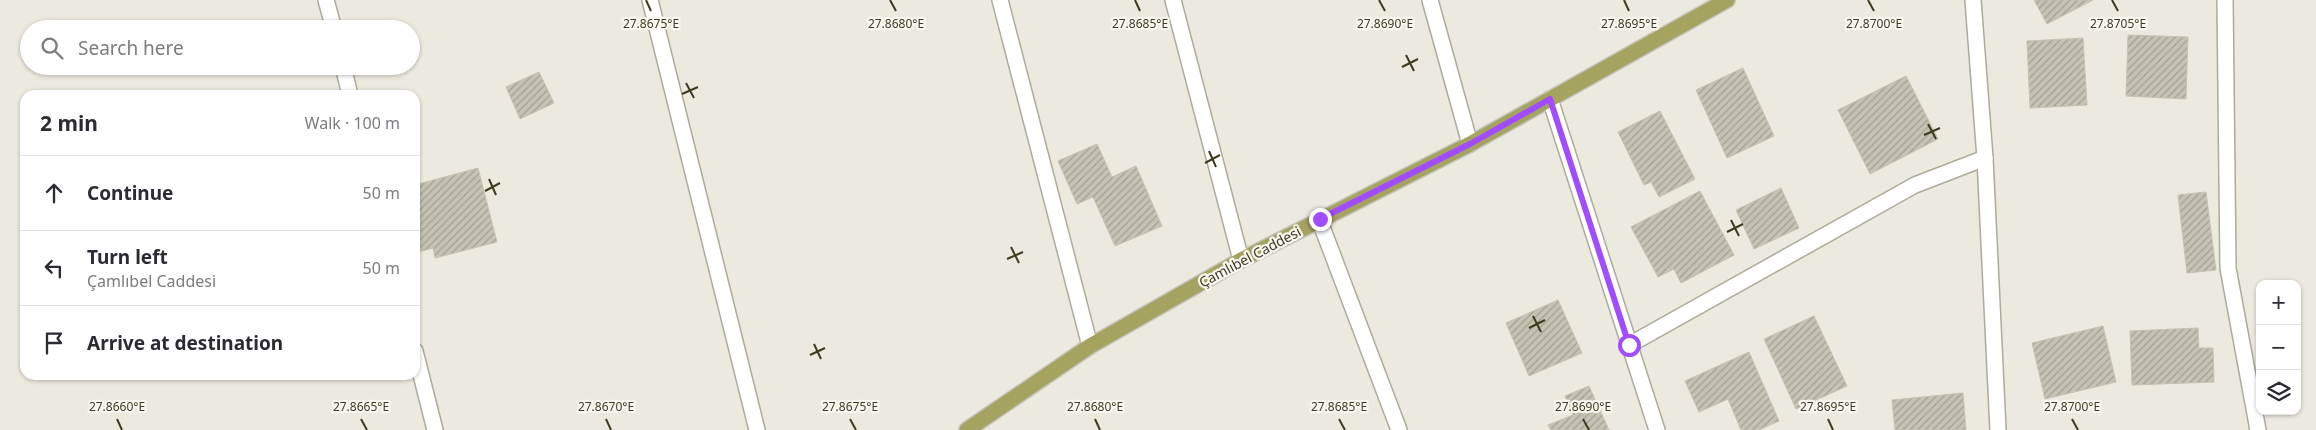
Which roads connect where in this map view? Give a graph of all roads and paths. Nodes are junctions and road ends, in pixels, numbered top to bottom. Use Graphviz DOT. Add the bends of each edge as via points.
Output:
graph roads {
  1 [pos="326,0"];
  2 [pos="650,0"];
  3 [pos="1000,0"];
  4 [pos="1173,0"];
  5 [pos="1430,0"];
  6 [pos="1727,0"];
  7 [pos="1972,0"];
  8 [pos="2224,0"];
  9 [pos="332,20"];
  10 [pos="345,75"];
  11 [pos="349,90"];
  12 [pos="1550,99"];
  13 [pos="1470,144"];
  14 [pos="1985,158"];
  15 [pos="1320,219"];
  16 [pos="1241,260"];
  17 [pos="1629,345"];
  18 [pos="1090,346"];
  19 [pos="420,371"];
  20 [pos="435,430"];
  21 [pos="757,430"];
  22 [pos="967,430"];
  23 [pos="1399,430"];
  24 [pos="1657,430"];
  25 [pos="1998,430"];
  26 [pos="2258,430"];
  1 -- 9 [label="street"];
  2 -- 21 [label="street"];
  3 -- 18 [label="street"];
  4 -- 16 [label="street"];
  5 -- 13 [label="street"];
  6 -- 12 [label="main road, Çamlıbel Caddesi"];
  7 -- 14 [label="street"];
  8 -- 26 [label="street" via="2228,268"];
  10 -- 11 [label="street"];
  12 -- 13 [label="main road, Çamlıbel Caddesi"];
  12 -- 17 [label="street"];
  13 -- 15 [label="main road, Çamlıbel Caddesi"];
  14 -- 17 [label="street" via="1915,185"];
  14 -- 25 [label="street"];
  15 -- 16 [label="main road, Çamlıbel Caddesi"];
  15 -- 23 [label="street"];
  16 -- 18 [label="main road, Çamlıbel Caddesi"];
  17 -- 24 [label="street"];
  18 -- 22 [label="main road, Çamlıbel Caddesi"];
  19 -- 20 [label="street"];
}
